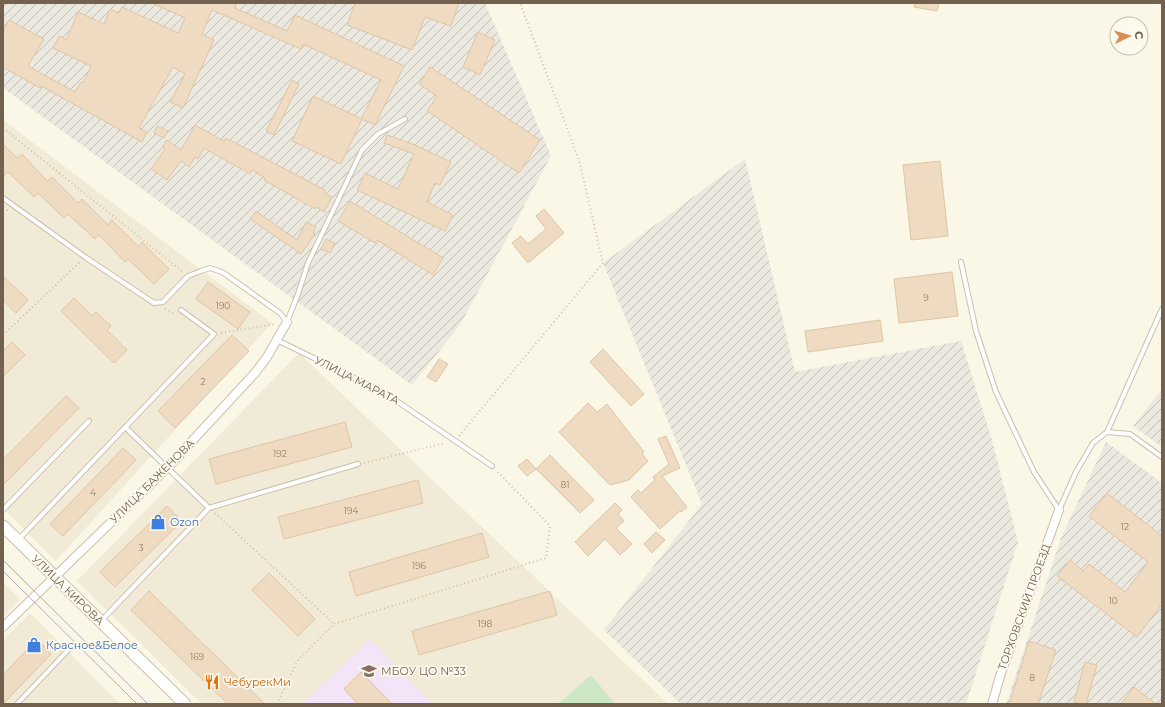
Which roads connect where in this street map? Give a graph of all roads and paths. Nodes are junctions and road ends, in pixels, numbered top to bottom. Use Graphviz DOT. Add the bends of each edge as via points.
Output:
graph roads {
  1 [pos="520,3"];
  2 [pos="405,118"];
  3 [pos="3,128"];
  4 [pos="3,198"];
  5 [pos="85,258"];
  6 [pos="962,262"];
  7 [pos="188,276"];
  8 [pos="154,303"];
  9 [pos="1162,309"];
  10 [pos="181,310"];
  11 [pos="287,322"];
  12 [pos="214,334"];
  13 [pos="3,335"];
  14 [pos="278,340"];
  15 [pos="89,422"];
  16 [pos="126,427"];
  17 [pos="1107,432"];
  18 [pos="456,440"];
  19 [pos="1162,457"];
  20 [pos="358,464"];
  21 [pos="492,466"];
  22 [pos="168,467"];
  23 [pos="210,508"];
  24 [pos="3,510"];
  25 [pos="1059,510"];
  26 [pos="3,526"];
  27 [pos="18,540"];
  28 [pos="55,577"];
  29 [pos="101,622"];
  30 [pos="334,624"];
  31 [pos="3,627"];
  32 [pos="70,648"];
  33 [pos="17,704"];
  34 [pos="185,704"];
  35 [pos="277,704"];
  36 [pos="992,704"];
  1 -- 18 [label="path" via="580,160 603,262"];
  2 -- 11 [label="lane" via="378,134 362,150 308,263"];
  3 -- 7 [label="path"];
  4 -- 5 [label="lane"];
  5 -- 8 [label="lane"];
  5 -- 13 [label="path"];
  6 -- 25 [label="lane" via="976,331 996,392 1034,472"];
  7 -- 8 [label="lane" via="163,302"];
  7 -- 11 [label="lane" via="210,268 222,272 280,313"];
  8 -- 10 [label="path" via="175,314"];
  9 -- 17 [label="lane"];
  10 -- 12 [label="lane"];
  11 -- 12 [label="path"];
  11 -- 14 [label="street, УЛИЦА БАЖЕНОВА"];
  12 -- 16 [label="lane"];
  14 -- 18 [label="lane, УЛИЦА МАРАТА" via="385,393"];
  14 -- 22 [label="street, УЛИЦА БАЖЕНОВА" via="255,373"];
  15 -- 24 [label="lane"];
  16 -- 22 [label="lane"];
  16 -- 27 [label="lane"];
  17 -- 19 [label="lane" via="1130,434"];
  17 -- 25 [label="lane" via="1092,443"];
  18 -- 20 [label="path"];
  18 -- 21 [label="lane, УЛИЦА МАРАТА"];
  20 -- 23 [label="lane"];
  21 -- 30 [label="path" via="550,526 546,558"];
  22 -- 23 [label="lane"];
  22 -- 28 [label="street, УЛИЦА БАЖЕНОВА"];
  23 -- 29 [label="lane"];
  23 -- 30 [label="path"];
  25 -- 36 [label="street, ТОРХОВСКИЙ ПРОЕЗД"];
  26 -- 27 [label="street, УЛИЦА КИРОВА"];
  27 -- 28 [label="street, УЛИЦА КИРОВА"];
  28 -- 29 [label="street, УЛИЦА КИРОВА"];
  28 -- 31 [label="street, УЛИЦА БАЖЕНОВА"];
  29 -- 34 [label="street, УЛИЦА КИРОВА"];
  30 -- 35 [label="path" via="298,660"];
  32 -- 33 [label="lane"];
}
